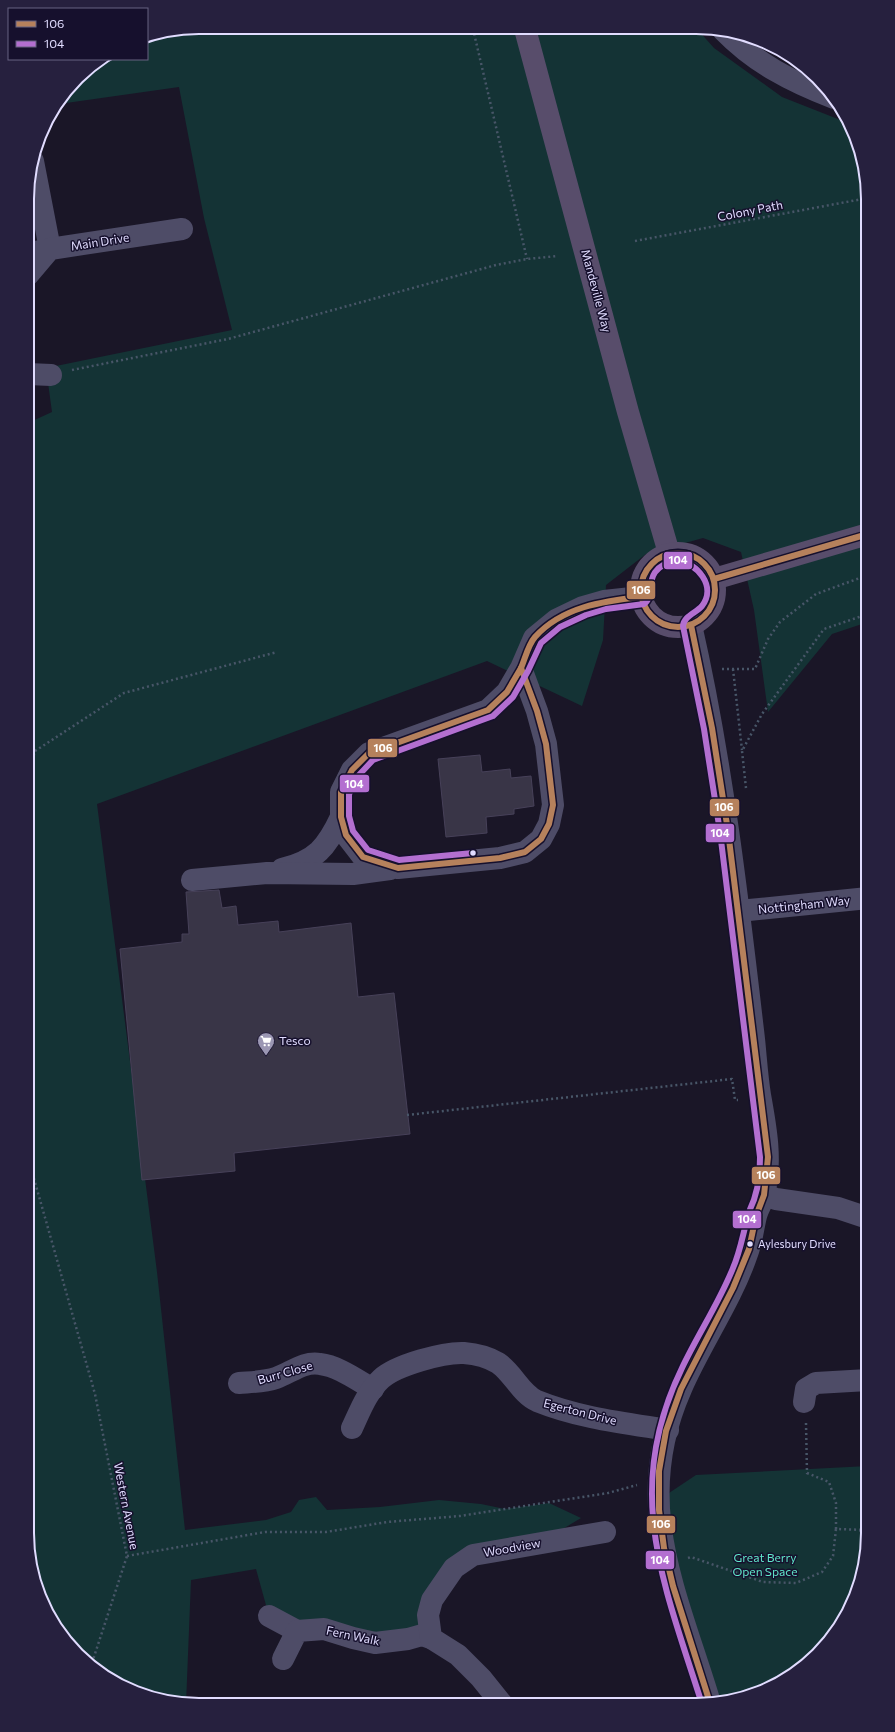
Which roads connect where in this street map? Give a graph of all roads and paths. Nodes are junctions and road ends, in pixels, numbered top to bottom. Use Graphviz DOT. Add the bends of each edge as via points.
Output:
graph roads {
  1 [pos="474,34"];
  2 [pos="525,34"];
  3 [pos="730,38"];
  4 [pos="823,94"];
  5 [pos="36,175"];
  6 [pos="861,199"];
  7 [pos="182,229"];
  8 [pos="635,241"];
  9 [pos="50,250"];
  10 [pos="34,251"];
  11 [pos="557,256"];
  12 [pos="527,259"];
  13 [pos="34,268"];
  14 [pos="34,374"];
  15 [pos="51,374"];
  16 [pos="861,536"];
  17 [pos="669,553"];
  18 [pos="861,578"];
  19 [pos="714,579"];
  20 [pos="641,597"];
  21 [pos="692,625"];
  22 [pos="277,652"];
  23 [pos="521,668"];
  24 [pos="742,751"];
  25 [pos="34,754"];
  26 [pos="341,817"];
  27 [pos="398,868"];
  28 [pos="267,872"];
  29 [pos="192,880"];
  30 [pos="861,899"];
  31 [pos="739,911"];
  32 [pos="761,1098"];
  33 [pos="407,1115"];
  34 [pos="34,1179"];
  35 [pos="764,1195"];
  36 [pos="861,1216"];
  37 [pos="861,1380"];
  38 [pos="239,1383"];
  39 [pos="373,1389"];
  40 [pos="804,1402"];
  41 [pos="352,1428"];
  42 [pos="668,1430"];
  43 [pos="658,1479"];
  44 [pos="836,1529"];
  45 [pos="860,1530"];
  46 [pos="605,1532"];
  47 [pos="127,1556"];
  48 [pos="669,1567"];
  49 [pos="269,1616"];
  50 [pos="297,1631"];
  51 [pos="431,1638"];
  52 [pos="93,1659"];
  53 [pos="283,1659"];
  54 [pos="497,1698"];
  55 [pos="708,1698"];
  1 -- 12 [label="path"];
  2 -- 17 [label="main road, Mandeville Way"];
  3 -- 4 [label="street" via="767,67 801,86"];
  5 -- 9 [label="street"];
  6 -- 8 [label="path, Colony Path"];
  7 -- 9 [label="street, Main Drive"];
  9 -- 10 [label="street, Main Drive"];
  9 -- 13 [label="street"];
  11 -- 12 [label="path"];
  12 -- 15 [label="path" via="496,265 228,340"];
  14 -- 15 [label="street"];
  16 -- 19 [label="main road"];
  17 -- 19 [label="main road" via="690,554 705,563"];
  17 -- 20 [label="main road" via="652,563 646,570 642,578"];
  18 -- 24 [label="path" via="816,594 780,622 768,639 755,669 733,669"];
  19 -- 21 [label="main road" via="716,590 710,609"];
  20 -- 21 [label="main road" via="652,616 660,622 678,627"];
  20 -- 23 [label="street" via="583,606 556,620 534,638"];
  21 -- 31 [label="street" via="708,697"];
  22 -- 25 [label="path" via="124,693 35,751"];
  23 -- 26 [label="street" via="507,692 488,710 369,753 352,770 341,792"];
  23 -- 27 [label="street" via="546,744 553,805 549,824 541,839 525,852 500,858"];
  26 -- 27 [label="street" via="346,834 363,857"];
  26 -- 28 [label="street" via="332,837 320,852 297,865"];
  27 -- 28 [label="street" via="353,874"];
  28 -- 29 [label="street"];
  30 -- 31 [label="street, Nottingham Way"];
  31 -- 32 [label="street"];
  32 -- 33 [label="path" via="735,1100 732,1079"];
  32 -- 35 [label="street" via="768,1144"];
  34 -- 47 [label="path, Western Avenue" via="95,1394"];
  35 -- 36 [label="street" via="838,1208"];
  35 -- 42 [label="street" via="748,1253 682,1387"];
  37 -- 40 [label="street" via="816,1383 806,1389"];
  38 -- 39 [label="street, Burr Close" via="270,1380 307,1364 319,1364 344,1372"];
  39 -- 41 [label="street, Egerton Drive"];
  39 -- 42 [label="street, Egerton Drive" via="382,1378 396,1369 421,1361 463,1353 482,1355 499,1364 535,1400 592,1417"];
  40 -- 44 [label="path" via="807,1473 829,1482 836,1503"];
  42 -- 43 [label="street"];
  43 -- 47 [label="path" via="608,1493 460,1516 387,1522 326,1532 265,1532"];
  43 -- 48 [label="street" via="660,1532"];
  44 -- 45 [label="path"];
  44 -- 48 [label="path" via="833,1556 822,1572 796,1583 763,1582 691,1557 676,1560"];
  46 -- 51 [label="street, Woodview" via="473,1555 454,1568 432,1600 428,1616"];
  47 -- 52 [label="path, Western Avenue"];
  48 -- 55 [label="street" via="677,1601"];
  49 -- 50 [label="street"];
  50 -- 51 [label="street, Fern Walk" via="324,1629 375,1643 401,1641 422,1635"];
  50 -- 53 [label="street"];
  51 -- 54 [label="street" via="458,1655"];
}
